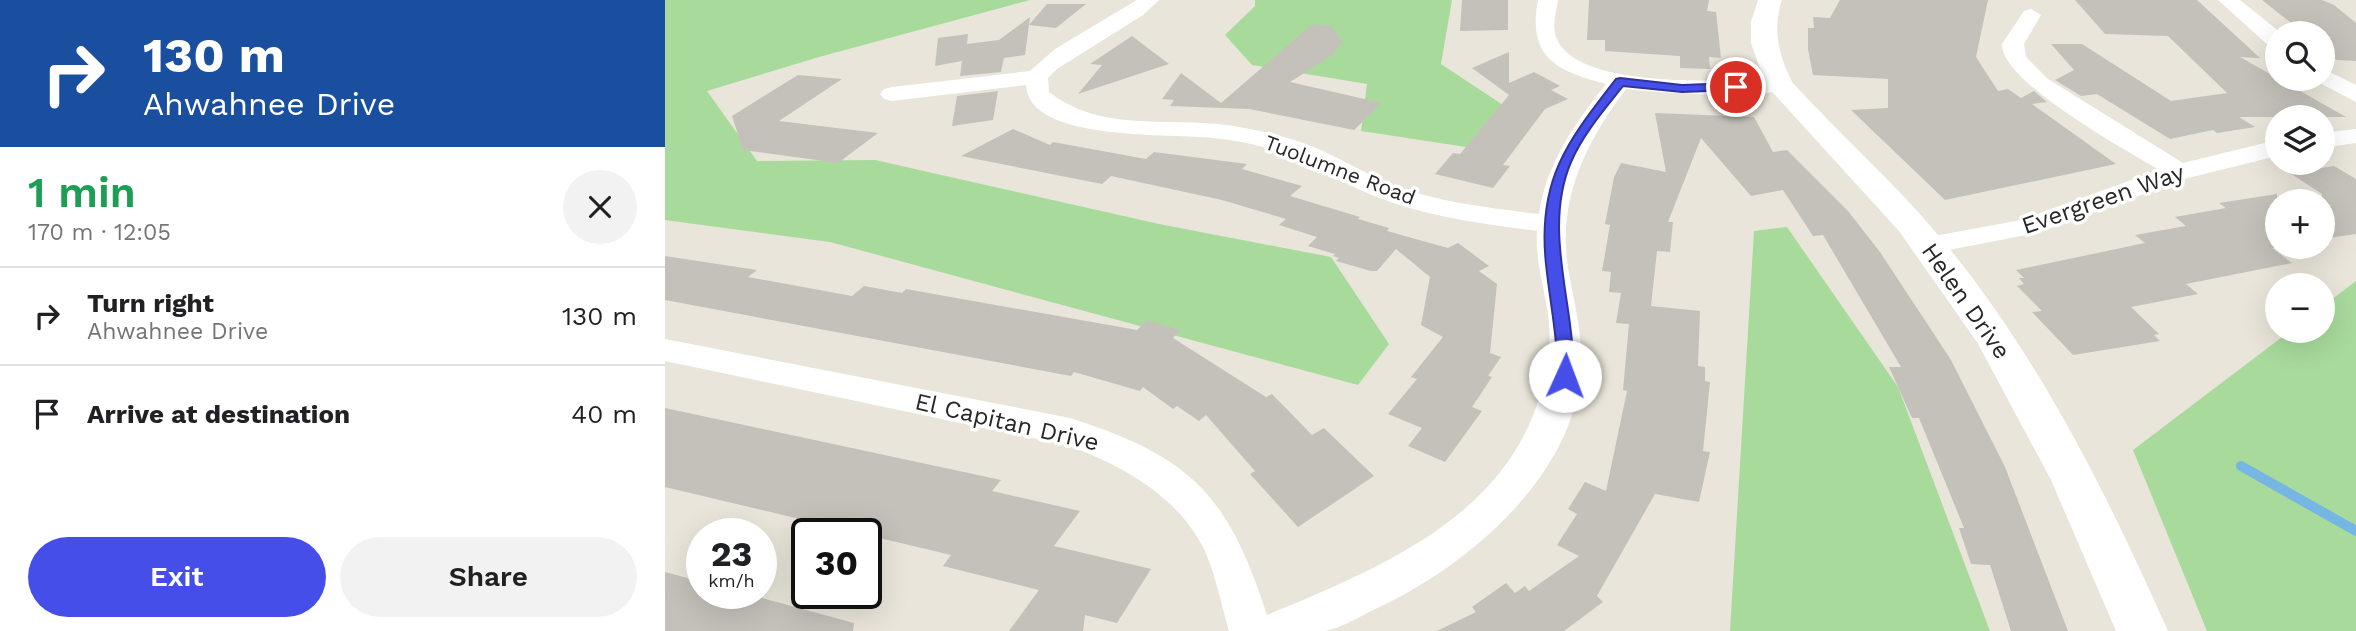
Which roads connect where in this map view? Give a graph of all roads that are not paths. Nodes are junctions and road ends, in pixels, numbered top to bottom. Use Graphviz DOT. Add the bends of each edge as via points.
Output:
graph roads {
  1 [pos="1149,0"];
  2 [pos="1548,0"];
  3 [pos="1770,0"];
  4 [pos="2228,0"];
  5 [pos="2031,15"];
  6 [pos="2265,31"];
  7 [pos="1038,77"];
  8 [pos="1620,82"];
  9 [pos="2335,82"];
  10 [pos="1780,85"];
  11 [pos="892,94"];
  12 [pos="2356,94"];
  13 [pos="2356,136"];
  14 [pos="2335,139"];
  15 [pos="2265,151"];
  16 [pos="2179,172"];
  17 [pos="1552,224"];
  18 [pos="1929,245"];
  19 [pos="665,349"];
  20 [pos="1251,631"];
  21 [pos="1277,631"];
  22 [pos="2142,631"];
  1 -- 7 [label="street" via="1136,12 1066,50"];
  2 -- 8 [label="street" via="1544,28 1548,43 1563,58"];
  3 -- 10 [label="street, Helen Drive" via="1763,14 1762,35 1767,60"];
  4 -- 6 [label="street"];
  5 -- 16 [label="street" via="2013,37 2012,51 2021,66 2040,85"];
  7 -- 11 [label="street"];
  7 -- 17 [label="street, Tuolumne Road" via="1038,94 1053,109 1075,120 1247,136 1296,150 1391,193 1470,213"];
  8 -- 10 [label="street" via="1682,88"];
  8 -- 17 [label="street" via="1577,138 1564,163"];
  9 -- 12 [label="street"];
  10 -- 18 [label="street, Helen Drive"];
  13 -- 14 [label="street"];
  15 -- 16 [label="street, Evergreen Way"];
  16 -- 18 [label="street, Evergreen Way" via="2027,227"];
  17 -- 21 [label="street" via="1553,263 1566,340 1565,376 1555,416 1533,458 1495,506 1449,545 1394,580"];
  18 -- 22 [label="street, Helen Drive" via="2037,408"];
  19 -- 20 [label="street, El Capitan Drive" via="1070,432 1114,446 1154,469 1195,505 1223,548"];
}
